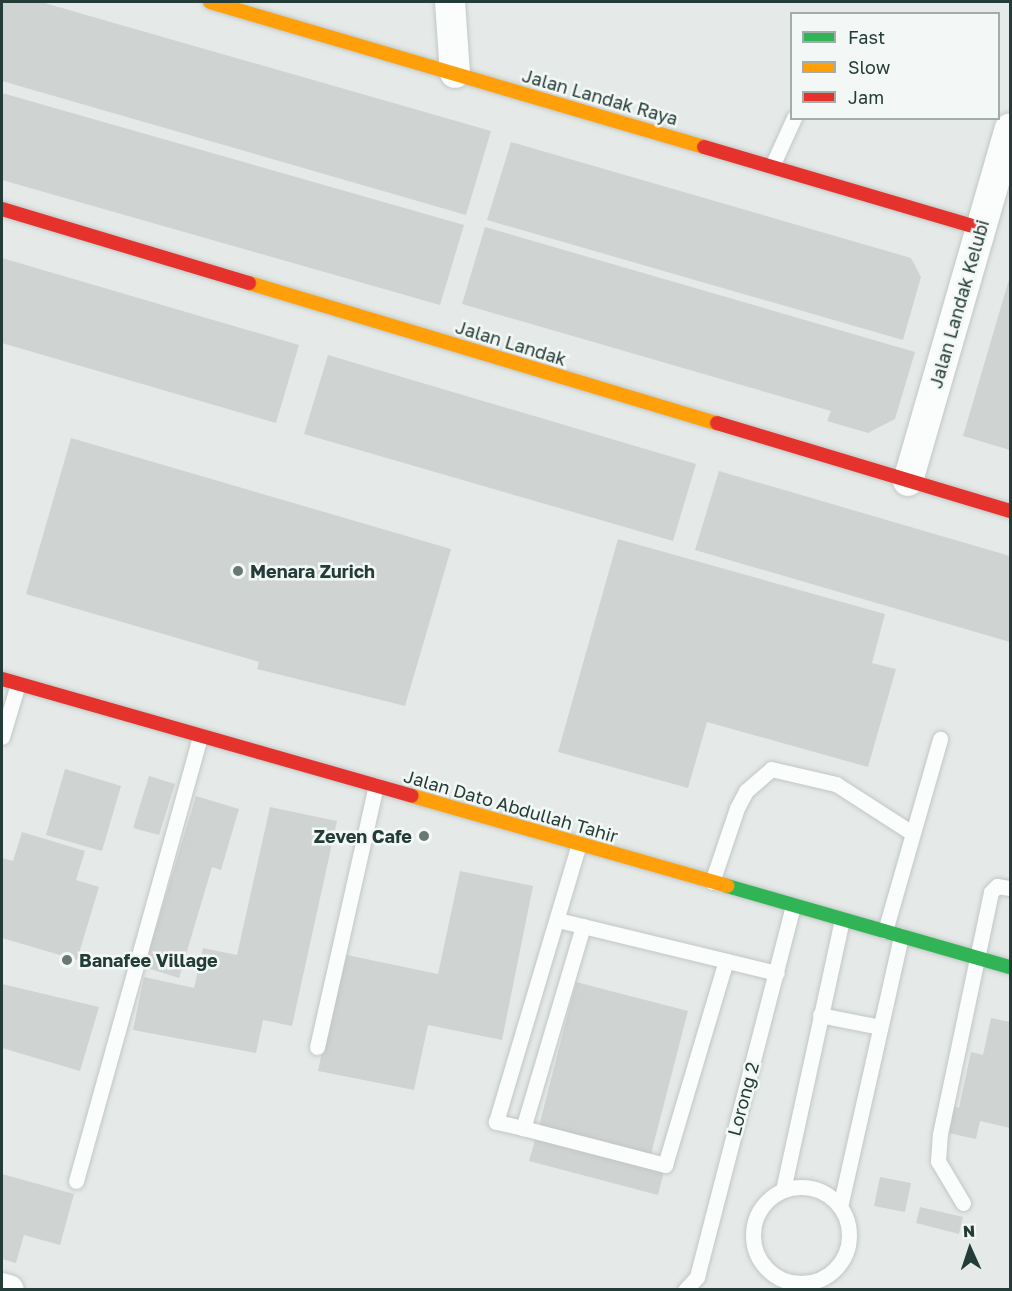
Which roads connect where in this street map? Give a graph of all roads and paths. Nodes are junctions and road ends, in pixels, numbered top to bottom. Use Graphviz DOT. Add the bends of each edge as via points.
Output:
graph roads {
  1 [pos="210,2"];
  2 [pos="450,2"];
  3 [pos="454,73"];
  4 [pos="793,120"];
  5 [pos="1011,128"];
  6 [pos="772,166"];
  7 [pos="2,209"];
  8 [pos="980,228"];
  9 [pos="908,481"];
  10 [pos="1011,511"];
  11 [pos="2,679"];
  12 [pos="18,684"];
  13 [pos="200,736"];
  14 [pos="2,737"];
  15 [pos="940,738"];
  16 [pos="376,786"];
  17 [pos="912,832"];
  18 [pos="579,844"];
  19 [pos="712,882"];
  20 [pos="1011,888"];
  21 [pos="793,905"];
  22 [pos="843,919"];
  23 [pos="558,920"];
  24 [pos="583,926"];
  25 [pos="885,931"];
  26 [pos="901,936"];
  27 [pos="979,958"];
  28 [pos="726,961"];
  29 [pos="1011,967"];
  30 [pos="777,973"];
  31 [pos="820,1015"];
  32 [pos="880,1027"];
  33 [pos="317,1047"];
  34 [pos="524,1128"];
  35 [pos="76,1181"];
  36 [pos="783,1190"];
  37 [pos="963,1203"];
  38 [pos="840,1206"];
  39 [pos="2,1288"];
  40 [pos="9,1290"];
  41 [pos="685,1290"];
  1 -- 3 [label="street, Jalan Landak Raya"];
  2 -- 3 [label="street"];
  3 -- 6 [label="street, Jalan Landak Raya"];
  4 -- 6 [label="lane"];
  5 -- 8 [label="street, Jalan Landak Kelubi"];
  6 -- 8 [label="street, Jalan Landak Raya"];
  7 -- 9 [label="street, Jalan Landak"];
  8 -- 9 [label="street, Jalan Landak Kelubi"];
  9 -- 10 [label="street, Jalan Landak"];
  11 -- 12 [label="street, Jalan Dato Abdullah Tahir"];
  12 -- 13 [label="street, Jalan Dato Abdullah Tahir"];
  12 -- 14 [label="lane"];
  13 -- 16 [label="street, Jalan Dato Abdullah Tahir"];
  13 -- 35 [label="lane"];
  15 -- 17 [label="lane"];
  16 -- 18 [label="street, Jalan Dato Abdullah Tahir"];
  16 -- 33 [label="lane"];
  17 -- 19 [label="lane" via="836,784 771,769 746,791 737,808"];
  17 -- 25 [label="lane"];
  18 -- 19 [label="street, Jalan Dato Abdullah Tahir"];
  18 -- 23 [label="lane"];
  19 -- 21 [label="street, Jalan Dato Abdullah Tahir"];
  20 -- 27 [label="lane" via="996,886 991,892"];
  21 -- 22 [label="street, Jalan Dato Abdullah Tahir"];
  21 -- 30 [label="lane, Lorong 2"];
  22 -- 25 [label="street, Jalan Dato Abdullah Tahir"];
  22 -- 31 [label="lane"];
  23 -- 24 [label="lane"];
  23 -- 34 [label="lane" via="496,1122"];
  24 -- 28 [label="lane"];
  24 -- 34 [label="lane"];
  25 -- 26 [label="street, Jalan Dato Abdullah Tahir"];
  26 -- 27 [label="street, Jalan Dato Abdullah Tahir"];
  26 -- 32 [label="lane"];
  27 -- 29 [label="street, Jalan Dato Abdullah Tahir"];
  27 -- 37 [label="lane" via="939,1134 938,1161"];
  28 -- 30 [label="lane"];
  28 -- 34 [label="lane" via="665,1165"];
  30 -- 41 [label="lane, Lorong 2" via="696,1277"];
  31 -- 32 [label="lane"];
  31 -- 36 [label="lane"];
  32 -- 38 [label="lane"];
  36 -- 38 [label="lane" via="814,1188"];
  36 -- 38 [label="lane" via="764,1204 753,1225 757,1256 780,1278 812,1282 838,1265 849,1236"];
  39 -- 40 [label="street"];
}
